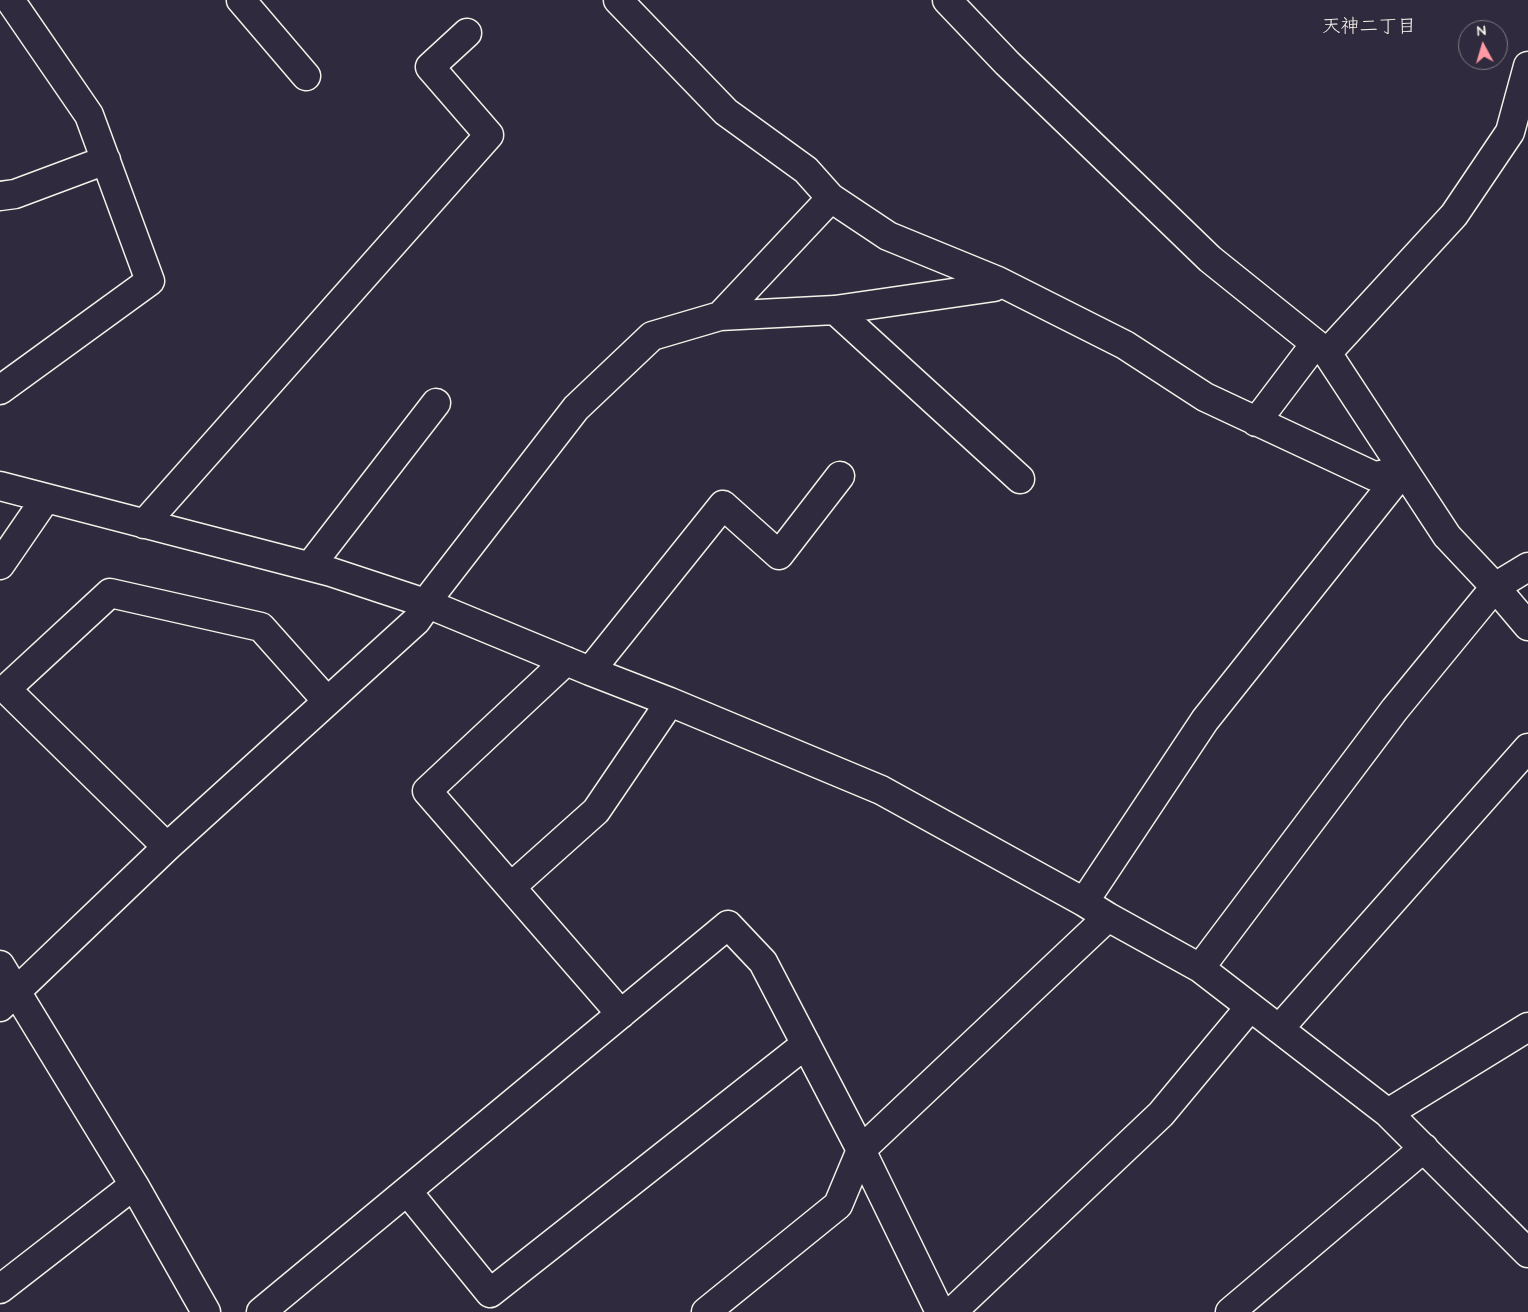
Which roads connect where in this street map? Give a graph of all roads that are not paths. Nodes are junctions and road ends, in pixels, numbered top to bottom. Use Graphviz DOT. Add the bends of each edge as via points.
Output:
graph roads {
  1 [pos="10,0"];
  2 [pos="242,0"];
  3 [pos="618,0"];
  4 [pos="947,0"];
  5 [pos="467,33"];
  6 [pos="1528,66"];
  7 [pos="306,76"];
  8 [pos="106,160"];
  9 [pos="0,196"];
  10 [pos="831,198"];
  11 [pos="998,281"];
  12 [pos="835,310"];
  13 [pos="720,316"];
  14 [pos="1321,348"];
  15 [pos="0,390"];
  16 [pos="436,403"];
  17 [pos="1256,422"];
  18 [pos="1403,471"];
  19 [pos="840,476"];
  20 [pos="1020,479"];
  21 [pos="0,486"];
  22 [pos="46,498"];
  23 [pos="144,524"];
  24 [pos="0,565"];
  25 [pos="310,566"];
  26 [pos="1528,567"];
  27 [pos="1496,587"];
  28 [pos="428,604"];
  29 [pos="1528,626"];
  30 [pos="578,666"];
  31 [pos="327,701"];
  32 [pos="670,702"];
  33 [pos="1528,748"];
  34 [pos="167,847"];
  35 [pos="511,887"];
  36 [pos="1084,902"];
  37 [pos="1108,917"];
  38 [pos="0,966"];
  39 [pos="1200,968"];
  40 [pos="8,999"];
  41 [pos="1250,1007"];
  42 [pos="621,1014"];
  43 [pos="1528,1027"];
  44 [pos="1278,1029"];
  45 [pos="806,1044"];
  46 [pos="1388,1113"];
  47 [pos="1424,1148"];
  48 [pos="862,1150"];
  49 [pos="134,1185"];
  50 [pos="407,1191"];
  51 [pos="1528,1253"];
  52 [pos="0,1289"];
  53 [pos="206,1312"];
  54 [pos="261,1312"];
  55 [pos="706,1312"];
  56 [pos="940,1312"];
  57 [pos="952,1312"];
  58 [pos="1230,1312"];
  1 -- 8 [label="street" via="89,114"];
  2 -- 7 [label="street"];
  3 -- 10 [label="street" via="726,112 806,170"];
  4 -- 14 [label="street" via="1007,63 1210,259"];
  5 -- 23 [label="street" via="430,67 489,135"];
  6 -- 14 [label="street" via="1510,132 1454,215"];
  8 -- 9 [label="street" via="15,194"];
  8 -- 15 [label="street" via="150,281"];
  10 -- 11 [label="street" via="888,236"];
  10 -- 13 [label="street"];
  11 -- 12 [label="street" via="994,287"];
  11 -- 17 [label="street" via="1125,345 1205,397"];
  12 -- 13 [label="street"];
  12 -- 20 [label="street"];
  13 -- 28 [label="street" via="652,336 576,408 433,593"];
  14 -- 17 [label="street"];
  14 -- 18 [label="street"];
  16 -- 25 [label="street"];
  17 -- 18 [label="street" via="1374,476"];
  18 -- 27 [label="street" via="1447,536"];
  18 -- 36 [label="street" via="1206,720"];
  19 -- 30 [label="street" via="779,555 723,505"];
  21 -- 22 [label="street"];
  22 -- 23 [label="street"];
  22 -- 24 [label="street"];
  23 -- 25 [label="street"];
  25 -- 28 [label="street"];
  26 -- 27 [label="street"];
  27 -- 29 [label="street"];
  27 -- 39 [label="street" via="1394,709"];
  28 -- 30 [label="street"];
  28 -- 31 [label="street" via="416,621"];
  30 -- 32 [label="street"];
  30 -- 35 [label="street" via="427,791"];
  31 -- 34 [label="street"];
  31 -- 34 [label="street" via="261,627 110,593 6,689"];
  32 -- 35 [label="street" via="596,811"];
  32 -- 36 [label="street" via="880,790"];
  33 -- 44 [label="street"];
  34 -- 40 [label="street"];
  35 -- 42 [label="street"];
  36 -- 37 [label="street"];
  37 -- 39 [label="street"];
  37 -- 48 [label="street"];
  38 -- 40 [label="street"];
  39 -- 41 [label="street"];
  40 -- 49 [label="street"];
  41 -- 44 [label="street"];
  41 -- 57 [label="street" via="1161,1114"];
  42 -- 45 [label="street" via="728,925 763,962"];
  42 -- 50 [label="street"];
  43 -- 46 [label="street"];
  44 -- 46 [label="street"];
  45 -- 48 [label="street"];
  45 -- 50 [label="street" via="490,1293"];
  46 -- 47 [label="street"];
  47 -- 51 [label="street"];
  47 -- 58 [label="street"];
  48 -- 55 [label="street" via="838,1205"];
  48 -- 56 [label="street"];
  49 -- 52 [label="street"];
  49 -- 53 [label="street"];
  50 -- 54 [label="street"];
}
